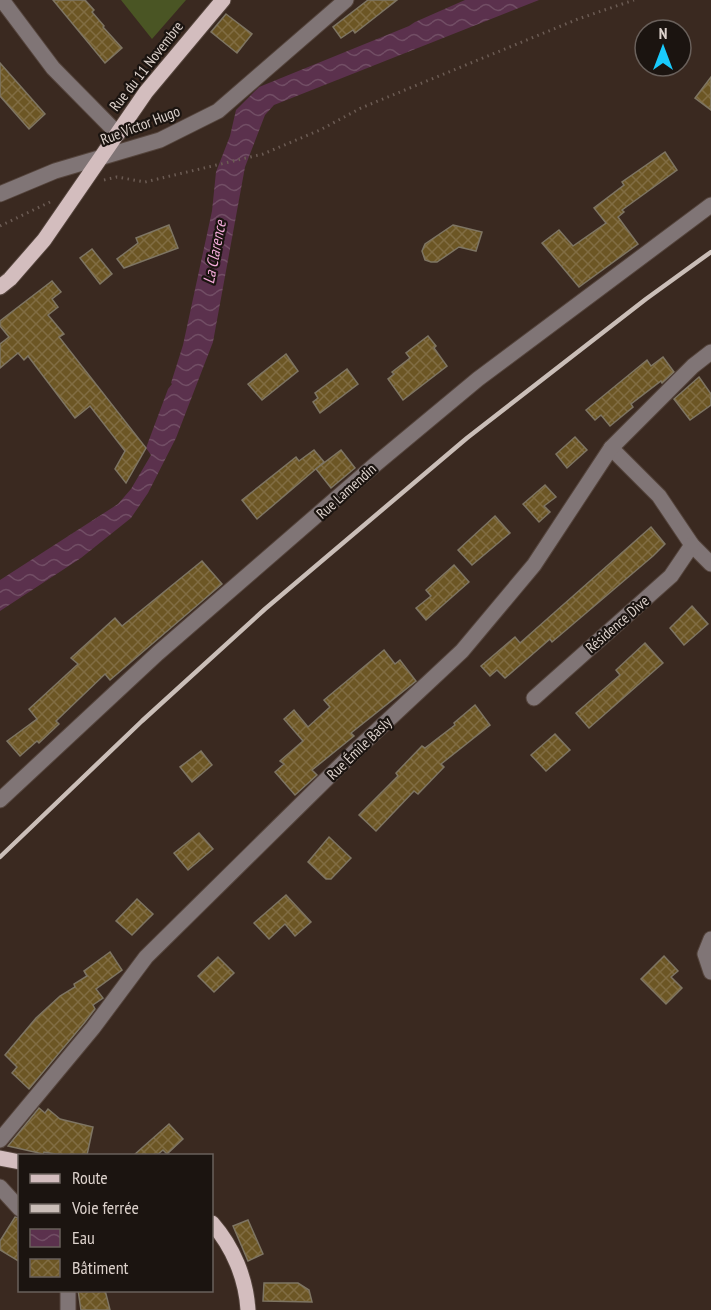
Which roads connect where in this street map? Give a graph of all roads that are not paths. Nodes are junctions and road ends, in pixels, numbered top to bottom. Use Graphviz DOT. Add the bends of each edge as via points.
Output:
graph roads {
  1 [pos="2,0"];
  2 [pos="223,0"];
  3 [pos="346,0"];
  4 [pos="118,134"];
  5 [pos="102,157"];
  6 [pos="0,194"];
  7 [pos="711,205"];
  8 [pos="0,287"];
  9 [pos="711,352"];
  10 [pos="611,448"];
  11 [pos="692,545"];
  12 [pos="711,564"];
  13 [pos="534,698"];
  14 [pos="0,800"];
  15 [pos="711,939"];
  16 [pos="711,972"];
  17 [pos="0,1140"];
  18 [pos="0,1158"];
  19 [pos="18,1162"];
  20 [pos="0,1187"];
  21 [pos="18,1207"];
  22 [pos="213,1224"];
  23 [pos="68,1292"];
  24 [pos="68,1310"];
  25 [pos="248,1310"];
  1 -- 4 [label="street" via="53,68"];
  2 -- 4 [label="main road, Rue du 11 Novembre" via="146,92"];
  3 -- 5 [label="street, Rue Victor Hugo" via="218,111 160,140"];
  4 -- 5 [label="main road, Rue du 11 Novembre"];
  5 -- 6 [label="street"];
  5 -- 8 [label="main road, Rue Victor Hugo" via="44,240"];
  7 -- 14 [label="street, Rue Lamendin" via="478,380 377,463 158,652"];
  9 -- 10 [label="street, Rue Émile Basly"];
  10 -- 11 [label="street" via="659,496"];
  10 -- 17 [label="street, Rue Émile Basly" via="534,566 462,651 146,957"];
  11 -- 12 [label="street"];
  11 -- 13 [label="street, Résidence Dive" via="671,576"];
  15 -- 16 [label="street" via="705,954"];
  18 -- 19 [label="main road"];
  20 -- 21 [label="street"];
  22 -- 25 [label="main road" via="240,1266"];
  23 -- 24 [label="street"];
}
